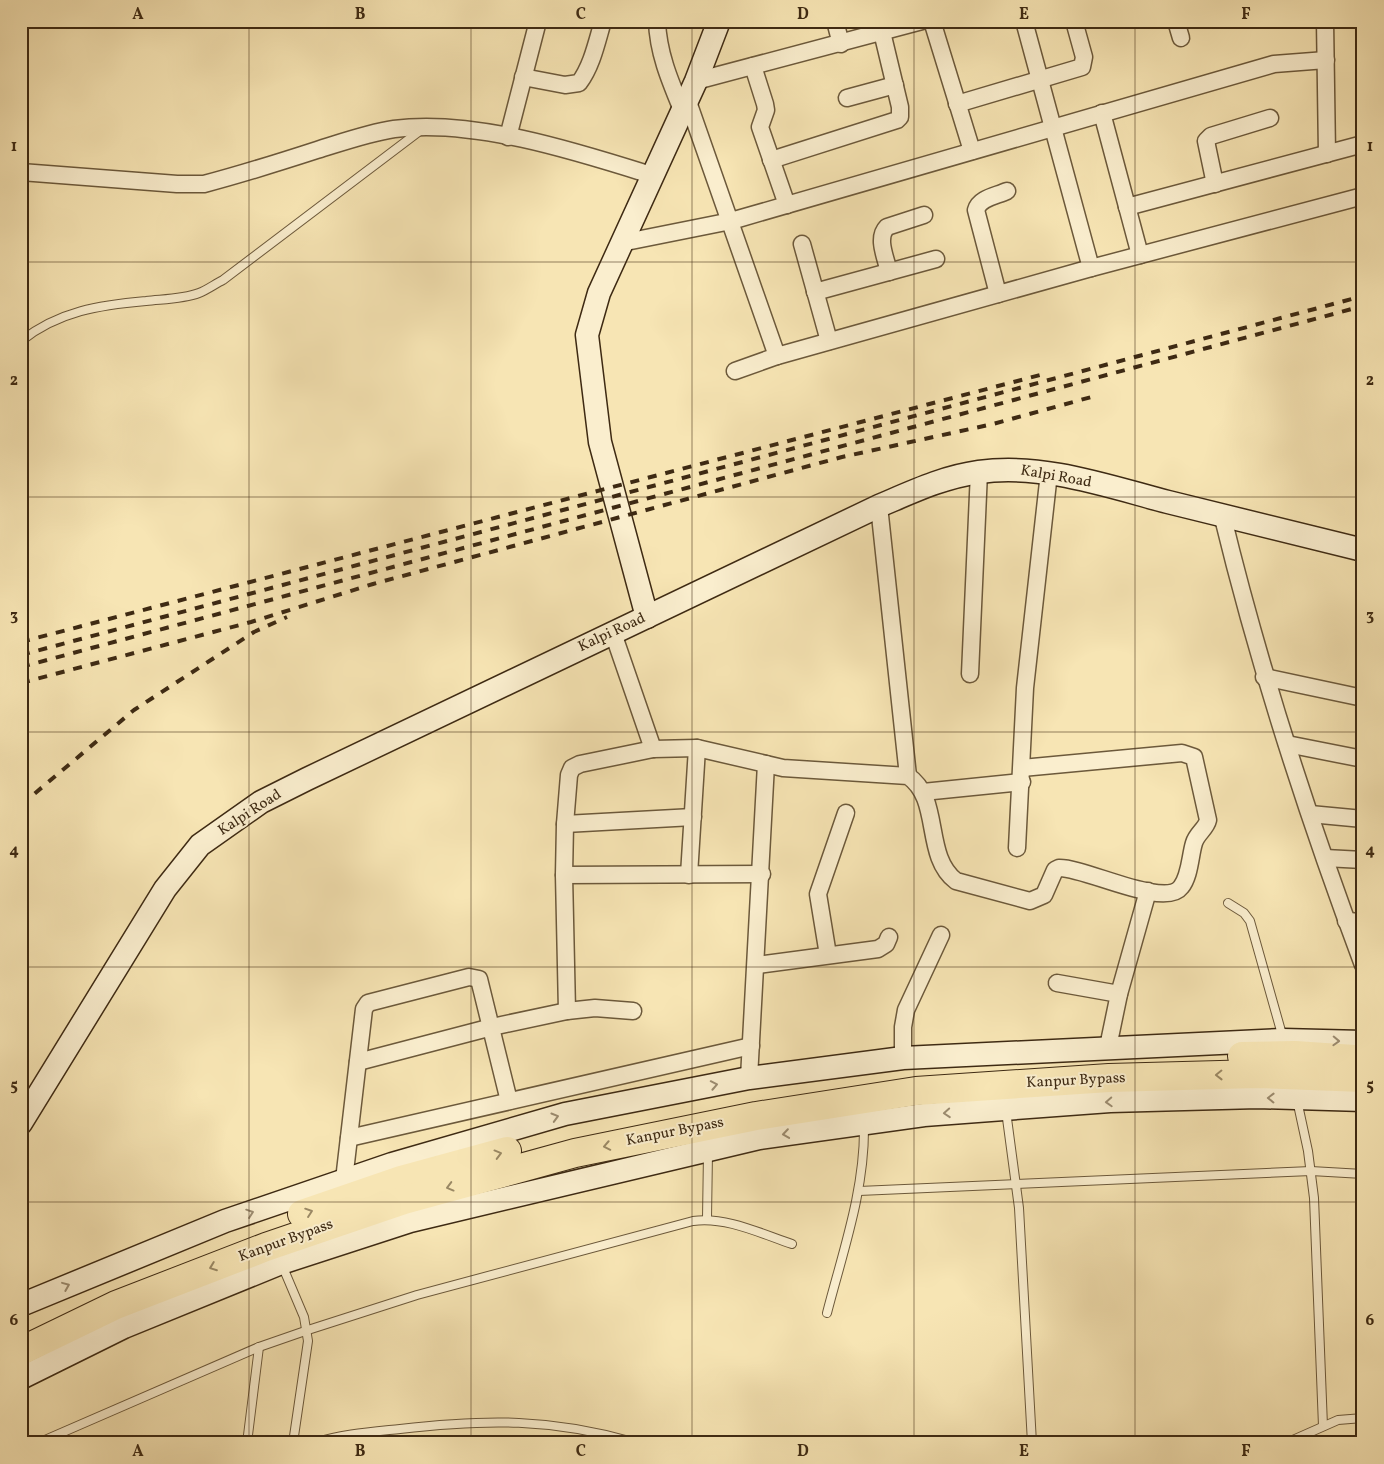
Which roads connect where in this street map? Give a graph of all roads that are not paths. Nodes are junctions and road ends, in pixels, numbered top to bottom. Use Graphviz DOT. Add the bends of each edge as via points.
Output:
graph roads {
  1 [pos="538,21"];
  2 [pos="603,21"];
  3 [pos="657,21"];
  4 [pos="718,21"];
  5 [pos="835,21"];
  6 [pos="921,21"];
  7 [pos="932,21"];
  8 [pos="1024,21"];
  9 [pos="1074,21"];
  10 [pos="1176,21"];
  11 [pos="1325,21"];
  12 [pos="882,32"];
  13 [pos="1181,38"];
  14 [pos="841,44"];
  15 [pos="1326,60"];
  16 [pos="753,66"];
  17 [pos="524,77"];
  18 [pos="1040,80"];
  19 [pos="895,85"];
  20 [pos="688,97"];
  21 [pos="846,98"];
  22 [pos="957,104"];
  23 [pos="1102,113"];
  24 [pos="1270,118"];
  25 [pos="425,127"];
  26 [pos="1052,128"];
  27 [pos="508,136"];
  28 [pos="1363,144"];
  29 [pos="972,151"];
  30 [pos="1327,154"];
  31 [pos="771,160"];
  32 [pos="21,172"];
  33 [pos="651,175"];
  34 [pos="1216,184"];
  35 [pos="1007,191"];
  36 [pos="1363,196"];
  37 [pos="787,205"];
  38 [pos="1127,207"];
  39 [pos="924,215"];
  40 [pos="731,221"];
  41 [pos="621,243"];
  42 [pos="802,244"];
  43 [pos="1140,255"];
  44 [pos="936,259"];
  45 [pos="1091,268"];
  46 [pos="889,272"];
  47 [pos="815,292"];
  48 [pos="998,294"];
  49 [pos="21,341"];
  50 [pos="829,341"];
  51 [pos="777,356"];
  52 [pos="735,371"];
  53 [pos="979,472"];
  54 [pos="1049,473"];
  55 [pos="879,506"];
  56 [pos="1222,514"];
  57 [pos="1363,550"];
  58 [pos="647,617"];
  59 [pos="613,633"];
  60 [pos="970,674"];
  61 [pos="1264,676"];
  62 [pos="1363,698"];
  63 [pos="1287,744"];
  64 [pos="697,748"];
  65 [pos="653,749"];
  66 [pos="1363,759"];
  67 [pos="766,764"];
  68 [pos="1022,775"];
  69 [pos="908,776"];
  70 [pos="923,792"];
  71 [pos="846,813"];
  72 [pos="1310,814"];
  73 [pos="693,817"];
  74 [pos="1363,819"];
  75 [pos="565,824"];
  76 [pos="1017,848"];
  77 [pos="1325,858"];
  78 [pos="1363,860"];
  79 [pos="762,874"];
  80 [pos="564,875"];
  81 [pos="689,875"];
  82 [pos="1148,892"];
  83 [pos="1228,903"];
  84 [pos="1346,921"];
  85 [pos="1363,922"];
  86 [pos="941,935"];
  87 [pos="889,937"];
  88 [pos="828,955"];
  89 [pos="757,965"];
  90 [pos="1363,965"];
  91 [pos="1057,983"];
  92 [pos="1119,994"];
  93 [pos="567,1011"];
  94 [pos="633,1011"];
  95 [pos="492,1027"];
  96 [pos="1363,1042"];
  97 [pos="752,1046"];
  98 [pos="1108,1047"];
  99 [pos="903,1058"];
  100 [pos="1363,1060"];
  101 [pos="358,1062"];
  102 [pos="1306,1068"];
  103 [pos="750,1078"];
  104 [pos="1363,1078"];
  105 [pos="1363,1100"];
  106 [pos="509,1102"];
  107 [pos="1006,1109"];
  108 [pos="21,1123"];
  109 [pos="864,1123"];
  110 [pos="349,1138"];
  111 [pos="708,1150"];
  112 [pos="1311,1171"];
  113 [pos="1363,1174"];
  114 [pos="344,1180"];
  115 [pos="1016,1183"];
  116 [pos="859,1191"];
  117 [pos="707,1218"];
  118 [pos="792,1244"];
  119 [pos="282,1263"];
  120 [pos="21,1305"];
  121 [pos="827,1313"];
  122 [pos="21,1329"];
  123 [pos="308,1330"];
  124 [pos="259,1347"];
  125 [pos="21,1351"];
  126 [pos="21,1378"];
  127 [pos="1363,1418"];
  128 [pos="1324,1426"];
  129 [pos="38,1443"];
  130 [pos="247,1443"];
  131 [pos="293,1443"];
  132 [pos="314,1443"];
  133 [pos="637,1443"];
  134 [pos="1032,1443"];
  135 [pos="1286,1443"];
  1 -- 17 [label="street"];
  2 -- 17 [label="street" via="588,68 579,83 565,85"];
  3 -- 20 [label="street" via="666,70"];
  4 -- 20 [label="main road"];
  5 -- 14 [label="street"];
  6 -- 12 [label="street"];
  7 -- 22 [label="street"];
  8 -- 18 [label="street"];
  9 -- 18 [label="street" via="1084,62 1082,67"];
  10 -- 13 [label="street"];
  11 -- 15 [label="street"];
  12 -- 14 [label="street"];
  12 -- 19 [label="street"];
  14 -- 16 [label="street"];
  15 -- 23 [label="street" via="1274,64"];
  15 -- 30 [label="street"];
  16 -- 20 [label="street"];
  16 -- 31 [label="street" via="765,104 760,127"];
  17 -- 27 [label="street"];
  18 -- 22 [label="street"];
  18 -- 26 [label="street"];
  19 -- 21 [label="street"];
  19 -- 31 [label="street" via="901,113 897,120"];
  20 -- 33 [label="main road"];
  20 -- 40 [label="street"];
  22 -- 29 [label="street"];
  23 -- 26 [label="street"];
  23 -- 38 [label="street"];
  24 -- 34 [label="street" via="1211,136 1206,141"];
  25 -- 27 [label="street"];
  25 -- 32 [label="street" via="363,136 204,184"];
  25 -- 49 [label="lane" via="223,280 199,293 100,305 68,313 39,327"];
  26 -- 29 [label="street"];
  26 -- 45 [label="street"];
  27 -- 33 [label="street" via="584,154"];
  28 -- 30 [label="street"];
  29 -- 37 [label="street"];
  30 -- 34 [label="street"];
  31 -- 37 [label="street"];
  33 -- 41 [label="main road"];
  34 -- 38 [label="street"];
  35 -- 48 [label="street" via="982,201 976,210"];
  36 -- 43 [label="street"];
  37 -- 40 [label="street"];
  38 -- 43 [label="street"];
  39 -- 46 [label="street" via="882,231"];
  40 -- 41 [label="street"];
  40 -- 51 [label="street"];
  41 -- 58 [label="main road" via="599,293 587,335 600,442"];
  42 -- 47 [label="street"];
  43 -- 45 [label="street"];
  44 -- 46 [label="street"];
  45 -- 48 [label="street"];
  46 -- 47 [label="street"];
  47 -- 50 [label="street"];
  48 -- 50 [label="street"];
  50 -- 51 [label="street"];
  51 -- 52 [label="street"];
  53 -- 54 [label="main road, Kalpi Road" via="1016,469"];
  53 -- 55 [label="main road, Kalpi Road" via="942,479"];
  53 -- 60 [label="street"];
  54 -- 56 [label="main road, Kalpi Road"];
  54 -- 68 [label="street" via="1025,688"];
  55 -- 58 [label="main road, Kalpi Road"];
  55 -- 69 [label="street"];
  56 -- 57 [label="main road, Kalpi Road"];
  56 -- 61 [label="street"];
  58 -- 59 [label="main road, Kalpi Road"];
  59 -- 65 [label="street"];
  59 -- 108 [label="main road, Kalpi Road" via="260,802 200,846 164,889"];
  61 -- 62 [label="street"];
  61 -- 63 [label="street"];
  63 -- 66 [label="street"];
  63 -- 72 [label="street"];
  64 -- 65 [label="street"];
  64 -- 67 [label="street"];
  64 -- 73 [label="street"];
  65 -- 75 [label="street" via="572,768"];
  67 -- 69 [label="street"];
  67 -- 79 [label="street"];
  68 -- 70 [label="street"];
  68 -- 76 [label="street"];
  68 -- 82 [label="street" via="1182,753 1194,757 1207,825 1195,840 1180,890 1165,894"];
  69 -- 70 [label="street"];
  70 -- 82 [label="street" via="939,859 948,875 956,881 1036,900 1044,895 1055,870 1065,868"];
  71 -- 88 [label="street" via="818,894"];
  72 -- 74 [label="street"];
  72 -- 77 [label="street"];
  73 -- 75 [label="street"];
  73 -- 81 [label="street"];
  75 -- 80 [label="street"];
  77 -- 78 [label="street"];
  77 -- 84 [label="street"];
  79 -- 81 [label="street"];
  79 -- 89 [label="street"];
  80 -- 81 [label="street"];
  80 -- 93 [label="street"];
  82 -- 92 [label="street"];
  83 -- 102 [label="lane" via="1250,921"];
  84 -- 85 [label="street"];
  84 -- 90 [label="street"];
  86 -- 99 [label="street" via="906,1010"];
  87 -- 88 [label="street" via="886,944 878,949"];
  88 -- 89 [label="street"];
  89 -- 97 [label="street"];
  91 -- 92 [label="street"];
  92 -- 98 [label="street"];
  93 -- 94 [label="street" via="595,1008"];
  93 -- 95 [label="street"];
  95 -- 101 [label="street"];
  95 -- 101 [label="street" via="482,984 475,976 375,1000 364,1009"];
  95 -- 106 [label="street"];
  102 -- 96 [label="main road, one-way"];
  97 -- 103 [label="street"];
  97 -- 106 [label="street"];
  98 -- 99 [label="main road"];
  98 -- 102 [label="main road"];
  99 -- 103 [label="main road"];
  100 -- 102 [label="highway, Kanpur Bypass"];
  101 -- 110 [label="street"];
  102 -- 104 [label="highway, Kanpur Bypass"];
  102 -- 105 [label="main road"];
  102 -- 107 [label="main road, one-way" via="1110,1101"];
  102 -- 112 [label="lane"];
  122 -- 102 [label="highway, Kanpur Bypass, one-way" via="115,1286 261,1229 400,1180 573,1134 755,1099 919,1074 1108,1060"];
  102 -- 125 [label="highway, Kanpur Bypass, one-way" via="916,1091 756,1116 575,1152 404,1200 266,1247 116,1305"];
  114 -- 103 [label="main road, one-way" via="565,1114"];
  106 -- 110 [label="street"];
  107 -- 109 [label="main road, one-way"];
  107 -- 115 [label="lane"];
  109 -- 111 [label="main road, one-way" via="759,1138"];
  109 -- 116 [label="lane" via="865,1154"];
  110 -- 114 [label="street"];
  111 -- 117 [label="lane"];
  111 -- 119 [label="main road" via="410,1221"];
  112 -- 113 [label="lane"];
  112 -- 115 [label="lane"];
  112 -- 128 [label="lane"];
  120 -- 114 [label="main road, one-way" via="225,1221"];
  115 -- 116 [label="lane"];
  115 -- 134 [label="lane"];
  116 -- 121 [label="lane"];
  117 -- 118 [label="lane"];
  117 -- 123 [label="lane" via="417,1294"];
  119 -- 123 [label="lane"];
  119 -- 126 [label="main road" via="124,1327"];
  123 -- 124 [label="lane"];
  123 -- 131 [label="lane" via="307,1357"];
  124 -- 129 [label="lane"];
  124 -- 130 [label="lane"];
  127 -- 128 [label="lane" via="1338,1420"];
  128 -- 135 [label="lane"];
  132 -- 133 [label="lane" via="345,1435 486,1422 552,1424 598,1431"];
}
